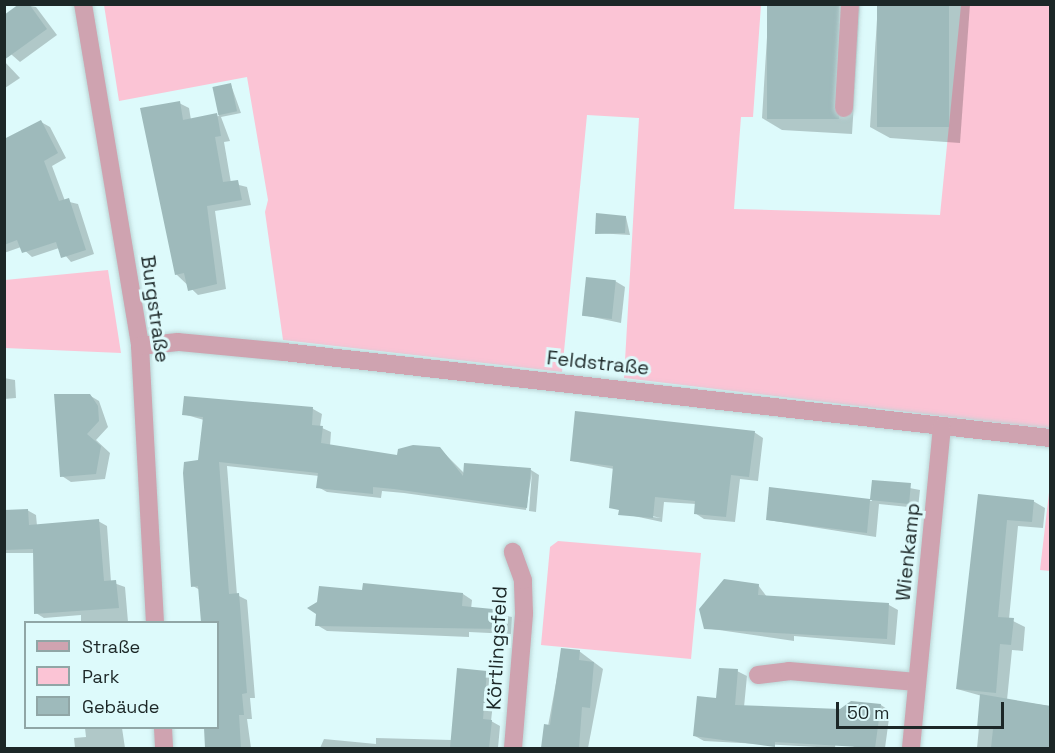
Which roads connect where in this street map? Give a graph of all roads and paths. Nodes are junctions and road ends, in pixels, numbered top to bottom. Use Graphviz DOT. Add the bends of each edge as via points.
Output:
graph roads {
  1 [pos="83,4"];
  2 [pos="850,4"];
  3 [pos="844,108"];
  4 [pos="140,346"];
  5 [pos="942,426"];
  6 [pos="1050,438"];
  7 [pos="513,552"];
  8 [pos="155,621"];
  9 [pos="758,675"];
  10 [pos="917,682"];
  11 [pos="163,729"];
  12 [pos="164,748"];
  13 [pos="513,748"];
  14 [pos="911,748"];
  1 -- 4 [label="street, Burgstraße"];
  2 -- 3 [label="street"];
  4 -- 5 [label="street, Feldstraße" via="178,342 284,351"];
  4 -- 8 [label="street, Burgstraße"];
  5 -- 6 [label="street, Feldstraße"];
  5 -- 10 [label="street, Wienkamp"];
  7 -- 13 [label="street, Körtlingsfeld" via="524,580 524,613"];
  9 -- 10 [label="street" via="789,671"];
  10 -- 14 [label="street, Wienkamp"];
  11 -- 12 [label="street"];
}
